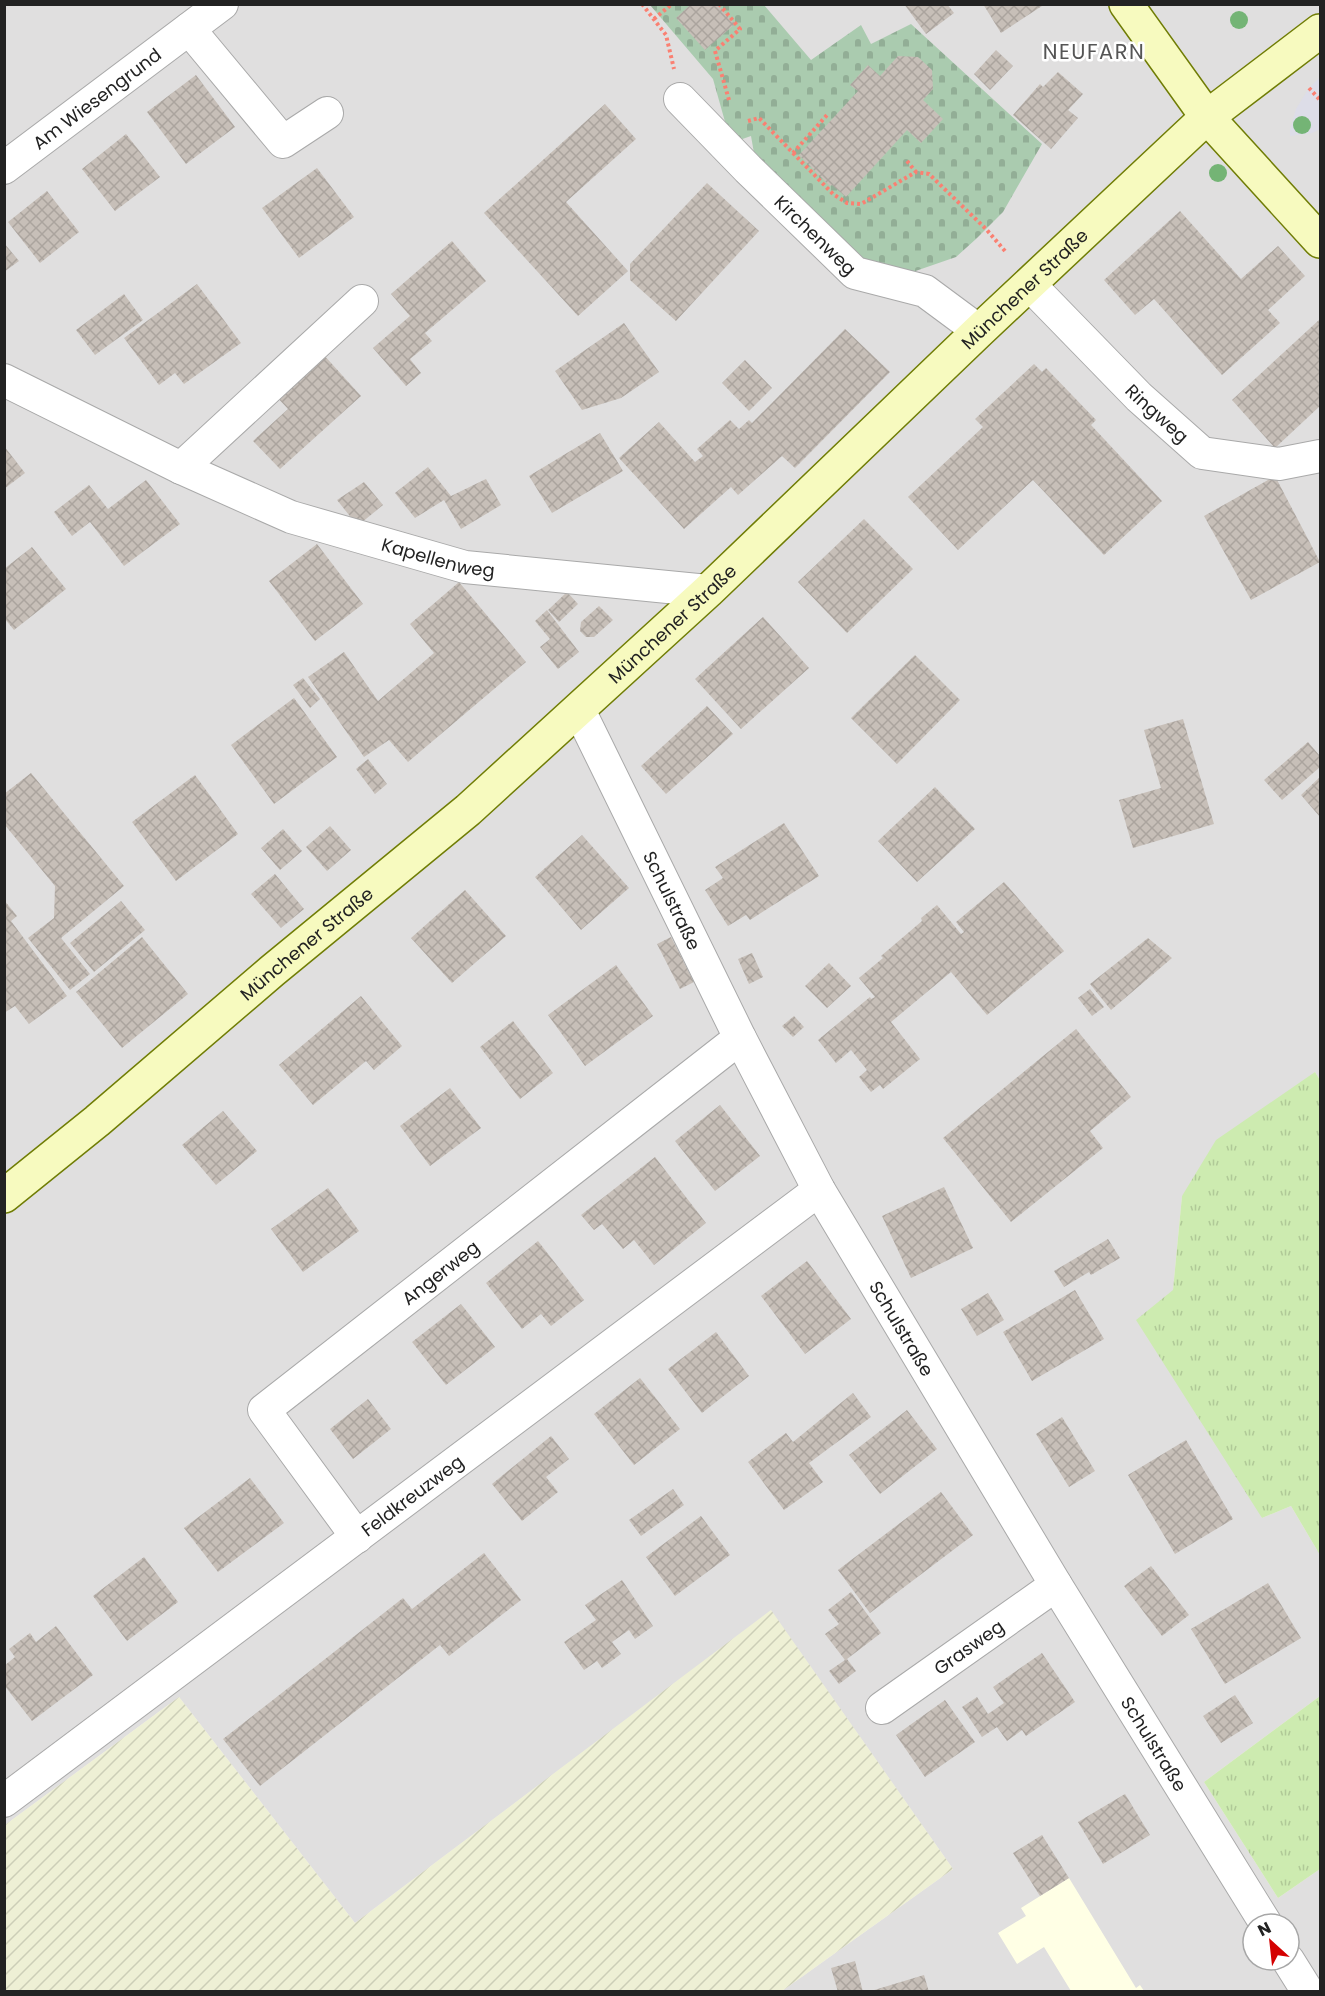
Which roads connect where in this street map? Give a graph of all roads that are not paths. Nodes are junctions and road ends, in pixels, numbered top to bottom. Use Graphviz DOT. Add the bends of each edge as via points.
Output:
graph roads {
  1 [pos="222,4"];
  2 [pos="1126,4"];
  3 [pos="189,29"];
  4 [pos="1320,31"];
  5 [pos="680,99"];
  6 [pos="327,113"];
  7 [pos="1207,117"];
  8 [pos="4,168"];
  9 [pos="1320,241"];
  10 [pos="1029,284"];
  11 [pos="362,301"];
  12 [pos="979,331"];
  13 [pos="4,380"];
  14 [pos="1320,456"];
  15 [pos="181,468"];
  16 [pos="708,591"];
  17 [pos="579,710"];
  18 [pos="740,1038"];
  19 [pos="819,1190"];
  20 [pos="4,1196"];
  21 [pos="357,1537"];
  22 [pos="1056,1585"];
  23 [pos="882,1708"];
  24 [pos="4,1801"];
  25 [pos="1259,1912"];
  26 [pos="1296,1972"];
  27 [pos="1308,1992"];
  1 -- 3 [label="street, Am Wiesengrund"];
  2 -- 7 [label="street"];
  3 -- 6 [label="street" via="283,142"];
  3 -- 8 [label="street, Am Wiesengrund"];
  4 -- 7 [label="street, Münchener Straße"];
  5 -- 12 [label="street, Kirchenweg" via="855,273 925,291"];
  7 -- 9 [label="street"];
  7 -- 10 [label="street, Münchener Straße"];
  10 -- 12 [label="street, Münchener Straße"];
  10 -- 14 [label="street, Ringweg" via="1139,397 1202,453 1280,464"];
  11 -- 15 [label="street"];
  12 -- 16 [label="street, Münchener Straße"];
  13 -- 15 [label="street, Kapellenweg"];
  15 -- 16 [label="street, Kapellenweg" via="291,517 465,567"];
  16 -- 17 [label="street, Münchener Straße"];
  17 -- 18 [label="street, Schulstraße"];
  17 -- 20 [label="street, Münchener Straße" via="468,810"];
  18 -- 19 [label="street, Schulstraße"];
  18 -- 21 [label="street, Angerweg" via="264,1410"];
  19 -- 21 [label="street, Feldkreuzweg"];
  19 -- 22 [label="street, Schulstraße"];
  21 -- 24 [label="street, Feldkreuzweg"];
  22 -- 23 [label="street, Grasweg"];
  22 -- 25 [label="street, Schulstraße"];
  26 -- 27 [label="street"];
}
